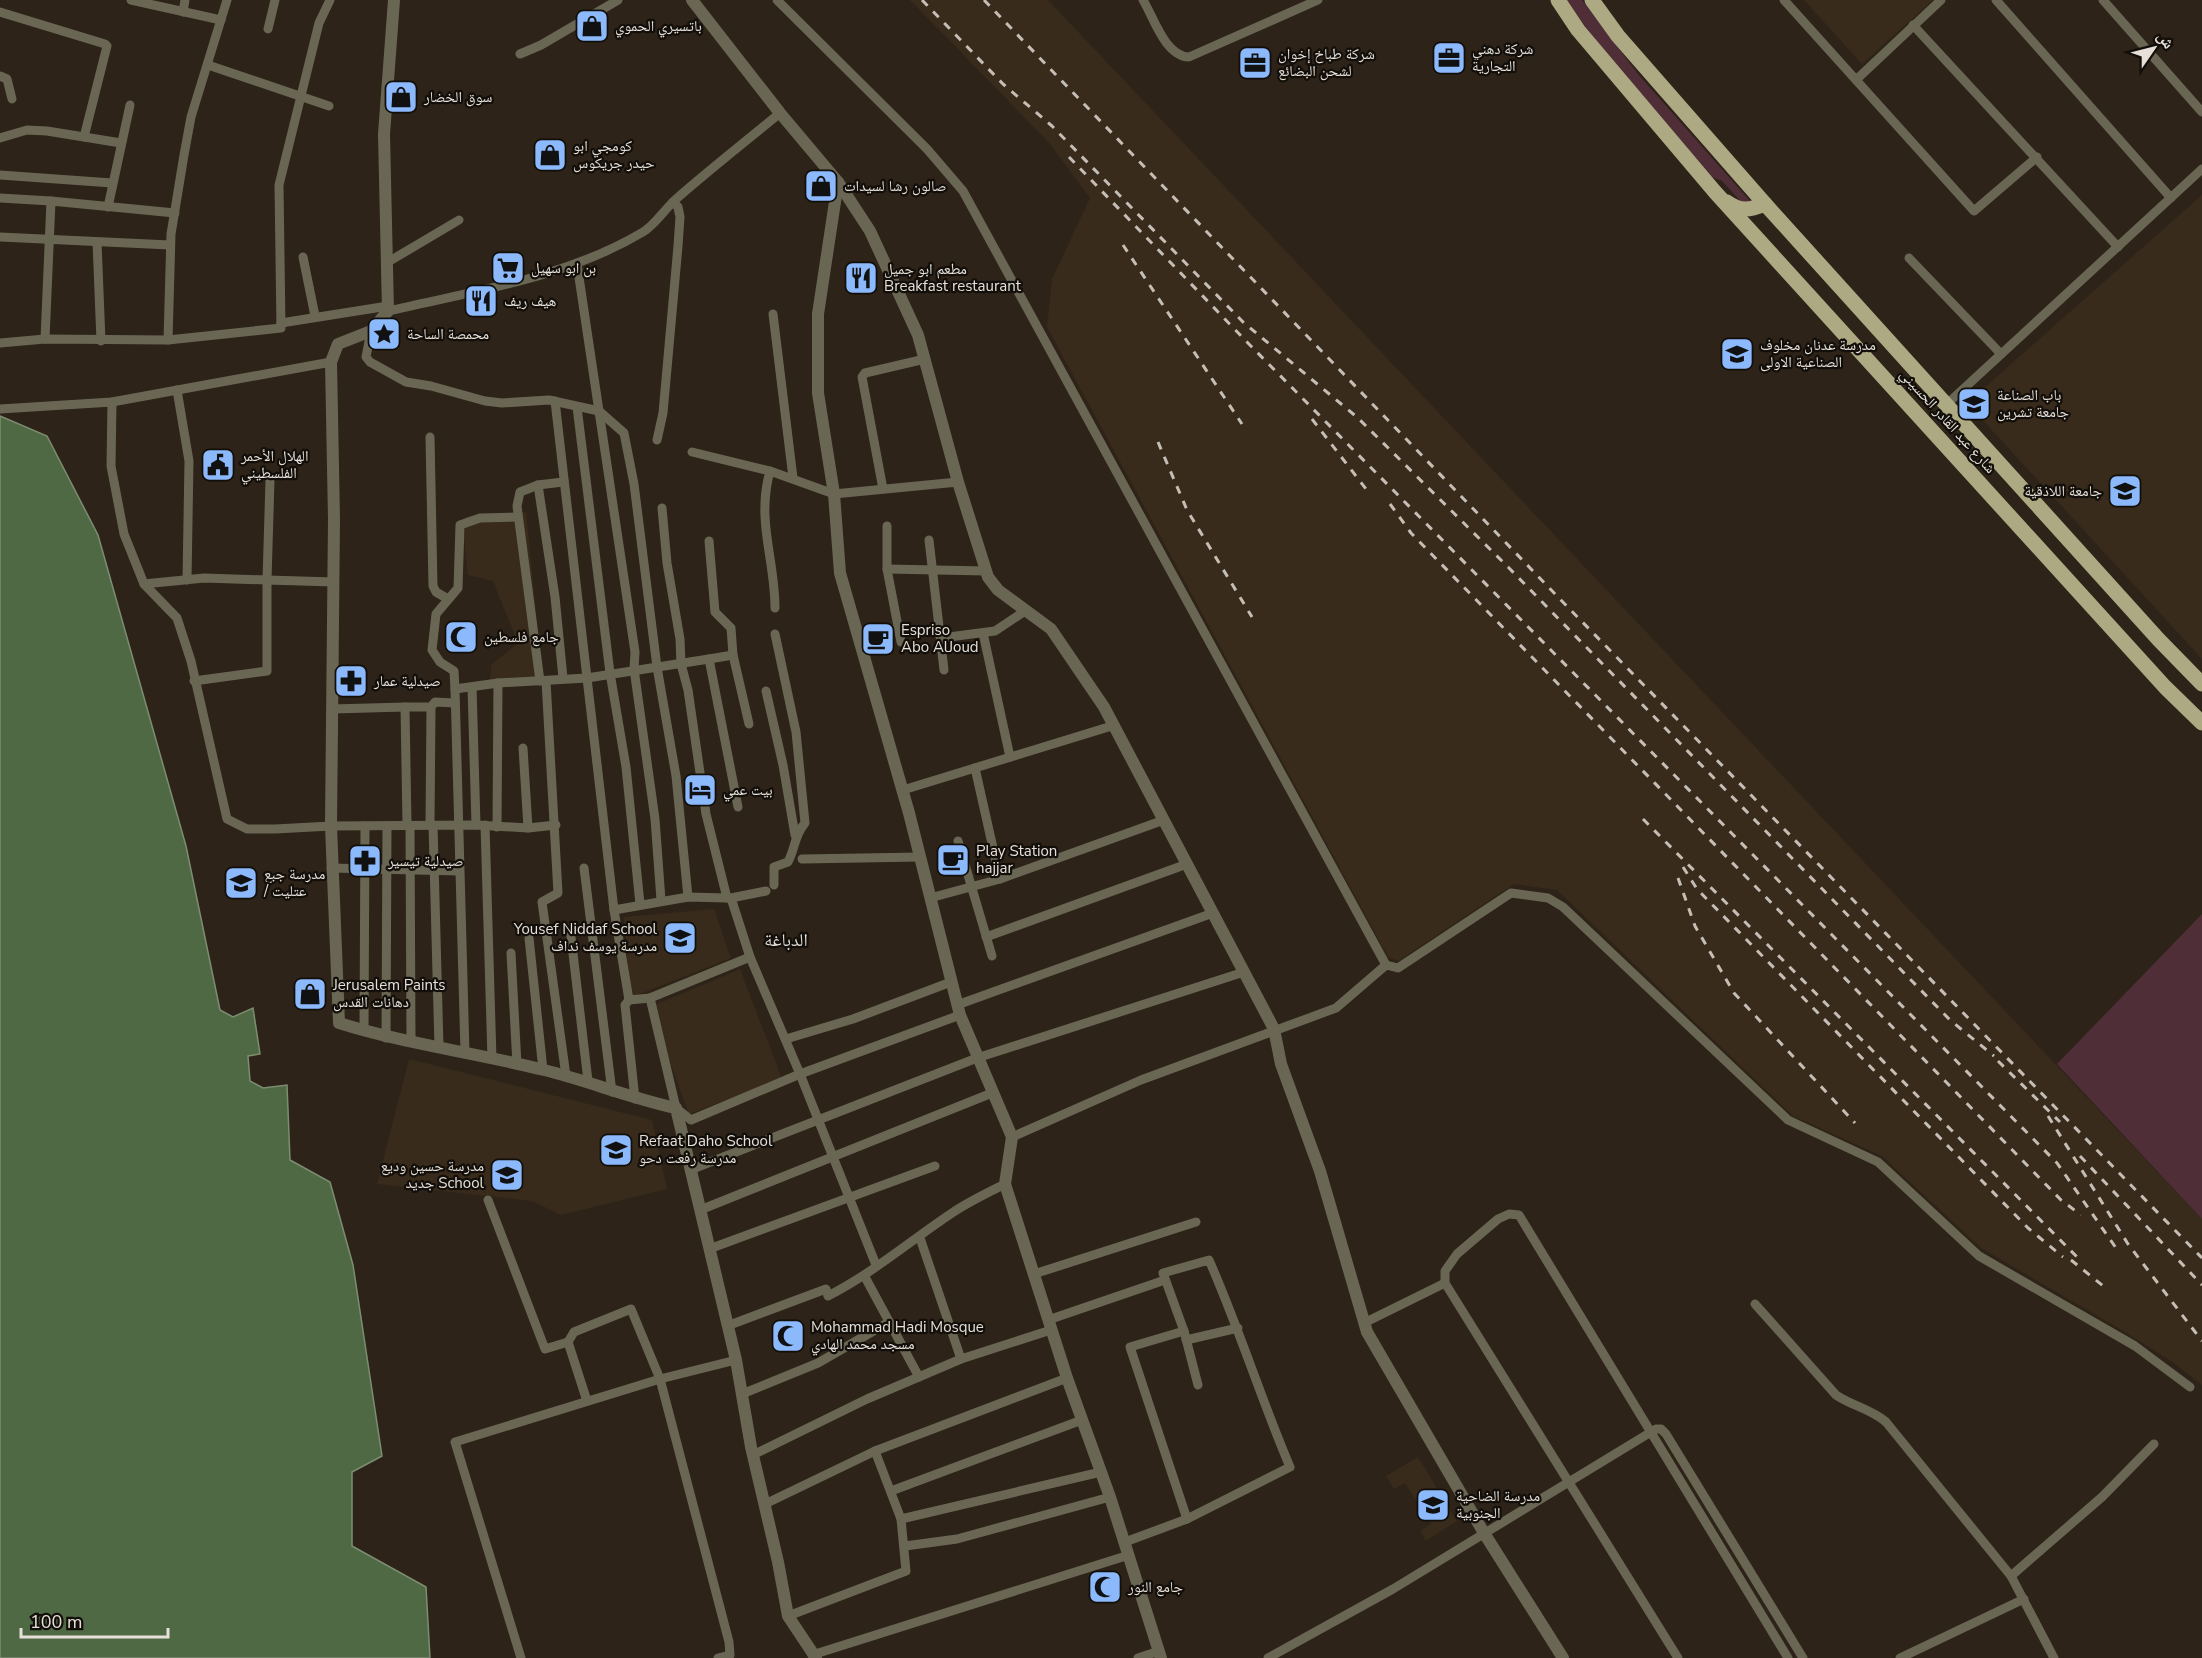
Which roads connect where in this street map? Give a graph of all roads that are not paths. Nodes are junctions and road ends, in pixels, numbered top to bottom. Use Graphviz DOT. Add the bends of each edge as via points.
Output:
graph roads {
  1 [pos="131,0"];
  2 [pos="185,0"];
  3 [pos="227,0"];
  4 [pos="274,0"];
  5 [pos="330,0"];
  6 [pos="394,0"];
  7 [pos="618,0"];
  8 [pos="692,0"];
  9 [pos="777,0"];
  10 [pos="1143,0"];
  11 [pos="1318,0"];
  12 [pos="1558,0"];
  13 [pos="1592,0"];
  14 [pos="1785,0"];
  15 [pos="1941,0"];
  16 [pos="1996,0"];
  17 [pos="2103,0"];
  18 [pos="0,12"];
  19 [pos="183,12"];
  20 [pos="221,20"];
  21 [pos="1913,25"];
  22 [pos="268,29"];
  23 [pos="520,54"];
  24 [pos="208,65"];
  25 [pos="0,76"];
  26 [pos="1857,79"];
  27 [pos="301,96"];
  28 [pos="12,99"];
  29 [pos="130,105"];
  30 [pos="329,106"];
  31 [pos="2202,112"];
  32 [pos="780,113"];
  33 [pos="84,137"];
  34 [pos="0,138"];
  35 [pos="120,143"];
  36 [pos="2037,157"];
  37 [pos="2202,170"];
  38 [pos="0,176"];
  39 [pos="838,182"];
  40 [pos="112,183"];
  41 [pos="1715,192"];
  42 [pos="0,198"];
  43 [pos="2170,198"];
  44 [pos="51,201"];
  45 [pos="673,202"];
  46 [pos="1766,204"];
  47 [pos="108,207"];
  48 [pos="174,213"];
  49 [pos="459,220"];
  50 [pos="0,237"];
  51 [pos="50,240"];
  52 [pos="97,242"];
  53 [pos="170,245"];
  54 [pos="2118,247"];
  55 [pos="303,257"];
  56 [pos="1909,258"];
  57 [pos="388,262"];
  58 [pos="578,264"];
  59 [pos="388,308"];
  60 [pos="773,314"];
  61 [pos="315,316"];
  62 [pos="281,323"];
  63 [pos="371,332"];
  64 [pos="45,339"];
  65 [pos="101,340"];
  66 [pos="168,340"];
  67 [pos="0,343"];
  68 [pos="2001,354"];
  69 [pos="925,360"];
  70 [pos="331,362"];
  71 [pos="177,390"];
  72 [pos="555,401"];
  73 [pos="112,402"];
  74 [pos="1947,404"];
  75 [pos="577,407"];
  76 [pos="0,409"];
  77 [pos="598,411"];
  78 [pos="430,438"];
  79 [pos="657,440"];
  80 [pos="692,452"];
  81 [pos="770,471"];
  82 [pos="794,478"];
  83 [pos="270,480"];
  84 [pos="563,482"];
  85 [pos="958,482"];
  86 [pos="538,485"];
  87 [pos="883,489"];
  88 [pos="834,494"];
  89 [pos="662,508"];
  90 [pos="518,517"];
  91 [pos="887,526"];
  92 [pos="929,540"];
  93 [pos="709,541"];
  94 [pos="887,569"];
  95 [pos="933,571"];
  96 [pos="986,571"];
  97 [pos="187,580"];
  98 [pos="267,580"];
  99 [pos="334,582"];
  100 [pos="144,584"];
  101 [pos="447,599"];
  102 [pos="776,608"];
  103 [pos="1025,611"];
  104 [pos="982,633"];
  105 [pos="775,634"];
  106 [pos="941,638"];
  107 [pos="901,642"];
  108 [pos="733,655"];
  109 [pos="709,659"];
  110 [pos="681,664"];
  111 [pos="657,667"];
  112 [pos="634,669"];
  113 [pos="944,670"];
  114 [pos="610,673"];
  115 [pos="563,678"];
  116 [pos="587,678"];
  117 [pos="194,681"];
  118 [pos="543,681"];
  119 [pos="498,683"];
  120 [pos="2202,684"];
  121 [pos="472,687"];
  122 [pos="456,689"];
  123 [pos="766,691"];
  124 [pos="455,703"];
  125 [pos="405,707"];
  126 [pos="431,707"];
  127 [pos="332,709"];
  128 [pos="2202,723"];
  129 [pos="749,724"];
  130 [pos="1115,725"];
  131 [pos="524,748"];
  132 [pos="1010,757"];
  133 [pos="975,768"];
  134 [pos="903,790"];
  135 [pos="738,807"];
  136 [pos="1164,820"];
  137 [pos="408,825"];
  138 [pos="431,825"];
  139 [pos="481,825"];
  140 [pos="556,825"];
  141 [pos="331,826"];
  142 [pos="365,826"];
  143 [pos="387,826"];
  144 [pos="459,826"];
  145 [pos="497,827"];
  146 [pos="528,828"];
  147 [pos="795,834"];
  148 [pos="958,841"];
  149 [pos="920,857"];
  150 [pos="802,859"];
  151 [pos="1187,864"];
  152 [pos="332,868"];
  153 [pos="366,868"];
  154 [pos="584,868"];
  155 [pos="388,869"];
  156 [pos="409,870"];
  157 [pos="433,871"];
  158 [pos="459,871"];
  159 [pos="1000,879"];
  160 [pos="972,887"];
  161 [pos="688,897"];
  162 [pos="729,898"];
  163 [pos="930,898"];
  164 [pos="661,900"];
  165 [pos="640,904"];
  166 [pos="614,910"];
  167 [pos="1213,913"];
  168 [pos="570,928"];
  169 [pos="986,937"];
  170 [pos="529,938"];
  171 [pos="511,953"];
  172 [pos="992,956"];
  173 [pos="750,957"];
  174 [pos="1386,965"];
  175 [pos="1244,972"];
  176 [pos="951,982"];
  177 [pos="650,998"];
  178 [pos="629,1000"];
  179 [pos="958,1010"];
  180 [pos="1274,1029"];
  181 [pos="364,1030"];
  182 [pos="386,1038"];
  183 [pos="786,1039"];
  184 [pos="411,1042"];
  185 [pos="439,1047"];
  186 [pos="465,1053"];
  187 [pos="977,1058"];
  188 [pos="492,1059"];
  189 [pos="517,1065"];
  190 [pos="543,1070"];
  191 [pos="800,1074"];
  192 [pos="567,1076"];
  193 [pos="588,1081"];
  194 [pos="612,1092"];
  195 [pos="992,1093"];
  196 [pos="636,1099"];
  197 [pos="676,1108"];
  198 [pos="819,1120"];
  199 [pos="1012,1137"];
  200 [pos="833,1156"];
  201 [pos="935,1166"];
  202 [pos="690,1170"];
  203 [pos="1005,1184"];
  204 [pos="849,1196"];
  205 [pos="488,1200"];
  206 [pos="700,1210"];
  207 [pos="1196,1222"];
  208 [pos="920,1238"];
  209 [pos="709,1249"];
  210 [pos="876,1265"];
  211 [pos="1034,1274"];
  212 [pos="865,1277"];
  213 [pos="1165,1280"];
  214 [pos="1445,1282"];
  215 [pos="1755,1304"];
  216 [pos="889,1322"];
  217 [pos="1364,1323"];
  218 [pos="1050,1325"];
  219 [pos="727,1326"];
  220 [pos="1238,1328"];
  221 [pos="1185,1336"];
  222 [pos="568,1342"];
  223 [pos="961,1359"];
  224 [pos="736,1360"];
  225 [pos="919,1377"];
  226 [pos="1067,1378"];
  227 [pos="660,1379"];
  228 [pos="1198,1385"];
  229 [pos="2190,1387"];
  230 [pos="742,1394"];
  231 [pos="587,1401"];
  232 [pos="1082,1420"];
  233 [pos="1651,1432"];
  234 [pos="2154,1444"];
  235 [pos="875,1451"];
  236 [pos="753,1455"];
  237 [pos="1101,1472"];
  238 [pos="1570,1483"];
  239 [pos="891,1491"];
  240 [pos="1110,1497"];
  241 [pos="765,1504"];
  242 [pos="901,1519"];
  243 [pos="1187,1519"];
  244 [pos="1484,1533"];
  245 [pos="1125,1542"];
  246 [pos="905,1546"];
  247 [pos="1129,1555"];
  248 [pos="2011,1576"];
  249 [pos="2024,1599"];
  250 [pos="788,1616"];
  251 [pos="1160,1654"];
  252 [pos="814,1657"];
  253 [pos="521,1658"];
  254 [pos="718,1658"];
  255 [pos="1137,1658"];
  256 [pos="1268,1658"];
  257 [pos="1563,1658"];
  258 [pos="1678,1658"];
  259 [pos="1788,1658"];
  260 [pos="1803,1658"];
  261 [pos="1900,1658"];
  262 [pos="2054,1658"];
  1 -- 19 [label="street"];
  2 -- 19 [label="street"];
  3 -- 20 [label="street"];
  4 -- 22 [label="street"];
  5 -- 27 [label="street" via="319,23"];
  6 -- 57 [label="street" via="384,134"];
  7 -- 23 [label="street"];
  8 -- 32 [label="street"];
  9 -- 174 [label="street" via="927,149 963,191"];
  10 -- 11 [label="street" via="1172,50 1189,57"];
  12 -- 41 [label="main road, شارع عبد القادر الحسيني" via="1578,30"];
  13 -- 46 [label="main road, شارع عبد القادر الحسيني" via="1618,36"];
  14 -- 26 [label="street"];
  15 -- 21 [label="street"];
  16 -- 43 [label="street"];
  17 -- 31 [label="street"];
  18 -- 33 [label="street" via="107,46"];
  19 -- 20 [label="street"];
  20 -- 24 [label="street"];
  21 -- 26 [label="street"];
  21 -- 36 [label="street"];
  24 -- 27 [label="street"];
  24 -- 48 [label="street" via="190,122"];
  25 -- 28 [label="street" via="7,79"];
  26 -- 36 [label="street" via="1974,211"];
  27 -- 30 [label="street"];
  27 -- 62 [label="street" via="279,185"];
  29 -- 35 [label="street"];
  32 -- 39 [label="street"];
  32 -- 45 [label="street"];
  33 -- 34 [label="street" via="27,130"];
  33 -- 35 [label="street"];
  35 -- 40 [label="street"];
  36 -- 54 [label="street"];
  37 -- 43 [label="street"];
  38 -- 40 [label="street"];
  39 -- 69 [label="street" via="870,231 918,335"];
  39 -- 88 [label="street" via="818,325 818,393"];
  40 -- 47 [label="street"];
  41 -- 46 [label="main road" via="1737,209 1751,210"];
  41 -- 128 [label="main road, شارع عبد القادر الحسيني"];
  42 -- 44 [label="street"];
  43 -- 54 [label="street"];
  44 -- 47 [label="street"];
  44 -- 51 [label="street"];
  45 -- 58 [label="street" via="646,231"];
  45 -- 79 [label="street" via="680,217 663,413"];
  46 -- 74 [label="main road, شارع عبد القادر الحسيني"];
  47 -- 48 [label="street"];
  48 -- 53 [label="street"];
  49 -- 57 [label="street"];
  50 -- 51 [label="street"];
  51 -- 52 [label="street"];
  51 -- 64 [label="street"];
  52 -- 53 [label="street"];
  52 -- 65 [label="street"];
  53 -- 66 [label="street"];
  54 -- 68 [label="street"];
  55 -- 61 [label="street"];
  56 -- 68 [label="street"];
  57 -- 59 [label="street"];
  58 -- 59 [label="street" via="524,280"];
  58 -- 77 [label="street"];
  59 -- 61 [label="street"];
  59 -- 63 [label="street"];
  60 -- 82 [label="street"];
  61 -- 62 [label="street"];
  62 -- 66 [label="street" via="281,328"];
  63 -- 70 [label="street" via="338,344"];
  63 -- 72 [label="street" via="366,357 406,382 485,401"];
  64 -- 65 [label="street"];
  64 -- 67 [label="street"];
  65 -- 66 [label="street"];
  68 -- 74 [label="street"];
  69 -- 85 [label="street"];
  69 -- 87 [label="street" via="894,365 862,377"];
  70 -- 71 [label="street"];
  70 -- 99 [label="street"];
  71 -- 73 [label="street"];
  71 -- 97 [label="street" via="189,461"];
  72 -- 75 [label="street"];
  72 -- 84 [label="street"];
  73 -- 76 [label="street"];
  73 -- 100 [label="street" via="111,466 124,534"];
  74 -- 120 [label="main road, شارع عبد القادر الحسيني"];
  75 -- 77 [label="street"];
  75 -- 114 [label="street"];
  77 -- 111 [label="street" via="624,433 639,514"];
  77 -- 112 [label="street" via="635,652"];
  78 -- 101 [label="street" via="433,586"];
  80 -- 81 [label="street"];
  81 -- 82 [label="street"];
  81 -- 102 [label="street" via="764,494 764,519"];
  82 -- 88 [label="street"];
  83 -- 98 [label="street"];
  84 -- 86 [label="street"];
  84 -- 116 [label="street"];
  85 -- 87 [label="street"];
  85 -- 96 [label="street"];
  86 -- 90 [label="street" via="520,492"];
  86 -- 115 [label="street"];
  87 -- 88 [label="street"];
  88 -- 134 [label="street" via="840,573"];
  89 -- 110 [label="street"];
  90 -- 101 [label="street" via="480,518 460,525 458,588"];
  90 -- 118 [label="street"];
  91 -- 94 [label="street"];
  92 -- 95 [label="street"];
  93 -- 108 [label="street" via="715,612 729,624"];
  94 -- 95 [label="street"];
  94 -- 107 [label="street"];
  95 -- 96 [label="street"];
  95 -- 106 [label="street"];
  96 -- 103 [label="street" via="998,590"];
  97 -- 98 [label="street"];
  97 -- 100 [label="street"];
  98 -- 99 [label="street"];
  98 -- 117 [label="street" via="267,672"];
  99 -- 127 [label="street"];
  100 -- 117 [label="street" via="177,618"];
  101 -- 122 [label="street" via="434,622 432,650 440,662 454,671"];
  103 -- 104 [label="street" via="995,631"];
  103 -- 130 [label="street" via="1058,637"];
  104 -- 106 [label="street"];
  104 -- 132 [label="street"];
  105 -- 147 [label="street" via="796,732 806,823"];
  106 -- 113 [label="street"];
  108 -- 109 [label="street"];
  108 -- 129 [label="street"];
  109 -- 110 [label="street"];
  109 -- 135 [label="street"];
  110 -- 111 [label="street"];
  110 -- 162 [label="street" via="706,814"];
  111 -- 112 [label="street"];
  111 -- 161 [label="street" via="676,776"];
  112 -- 114 [label="street"];
  112 -- 164 [label="street" via="655,819"];
  114 -- 116 [label="street"];
  114 -- 165 [label="street" via="626,767"];
  115 -- 116 [label="street"];
  115 -- 118 [label="street"];
  116 -- 166 [label="street"];
  117 -- 141 [label="street" via="227,819 247,828"];
  118 -- 119 [label="street"];
  118 -- 140 [label="street"];
  119 -- 121 [label="street"];
  119 -- 145 [label="street"];
  121 -- 122 [label="street"];
  121 -- 139 [label="street"];
  122 -- 124 [label="street"];
  123 -- 147 [label="street"];
  124 -- 126 [label="street" via="435,702"];
  124 -- 144 [label="street"];
  125 -- 126 [label="street"];
  125 -- 127 [label="street"];
  125 -- 137 [label="street"];
  126 -- 138 [label="street"];
  127 -- 141 [label="street"];
  130 -- 132 [label="street"];
  130 -- 136 [label="street"];
  131 -- 146 [label="street"];
  132 -- 133 [label="street"];
  133 -- 134 [label="street"];
  133 -- 159 [label="street"];
  134 -- 149 [label="street"];
  136 -- 151 [label="street"];
  136 -- 159 [label="street"];
  137 -- 138 [label="street"];
  137 -- 143 [label="street"];
  137 -- 156 [label="street"];
  138 -- 144 [label="street"];
  138 -- 157 [label="street"];
  139 -- 144 [label="street"];
  139 -- 145 [label="street"];
  139 -- 188 [label="street"];
  140 -- 146 [label="street"];
  140 -- 192 [label="street" via="558,893 542,902"];
  141 -- 142 [label="street"];
  141 -- 152 [label="street"];
  142 -- 143 [label="street"];
  142 -- 153 [label="street"];
  143 -- 155 [label="street"];
  144 -- 158 [label="street"];
  145 -- 146 [label="street"];
  147 -- 162 [label="street" via="788,862 774,867 770,888"];
  148 -- 160 [label="street"];
  149 -- 150 [label="street"];
  149 -- 163 [label="street"];
  151 -- 167 [label="street"];
  151 -- 169 [label="street"];
  152 -- 153 [label="street"];
  152 -- 181 [label="street" via="339,1023"];
  153 -- 155 [label="street"];
  153 -- 181 [label="street"];
  154 -- 194 [label="street"];
  155 -- 156 [label="street"];
  155 -- 182 [label="street"];
  156 -- 157 [label="street"];
  156 -- 184 [label="street"];
  157 -- 158 [label="street"];
  157 -- 185 [label="street"];
  158 -- 186 [label="street"];
  159 -- 160 [label="street"];
  160 -- 163 [label="street"];
  160 -- 169 [label="street"];
  161 -- 162 [label="street"];
  161 -- 164 [label="street"];
  162 -- 173 [label="street"];
  163 -- 176 [label="street"];
  164 -- 165 [label="street"];
  165 -- 166 [label="street"];
  166 -- 178 [label="street"];
  167 -- 175 [label="street"];
  167 -- 179 [label="street"];
  168 -- 193 [label="street"];
  169 -- 172 [label="street"];
  170 -- 190 [label="street"];
  171 -- 189 [label="street"];
  173 -- 177 [label="street"];
  173 -- 183 [label="street"];
  174 -- 180 [label="street" via="1336,1008"];
  174 -- 229 [label="street" via="1398,968 1511,892 1548,898 1563,907 1788,1119 1878,1162 1978,1256 2135,1346"];
  175 -- 180 [label="street"];
  175 -- 187 [label="street"];
  176 -- 179 [label="street"];
  176 -- 183 [label="street"];
  177 -- 178 [label="street"];
  177 -- 197 [label="street"];
  178 -- 196 [label="street" via="625,1005"];
  179 -- 187 [label="street"];
  179 -- 191 [label="street"];
  180 -- 199 [label="street" via="1141,1080"];
  180 -- 217 [label="street" via="1281,1064 1320,1171"];
  181 -- 182 [label="street"];
  182 -- 184 [label="street"];
  183 -- 191 [label="street"];
  184 -- 185 [label="street"];
  185 -- 186 [label="street"];
  186 -- 188 [label="street"];
  187 -- 195 [label="street"];
  187 -- 198 [label="street"];
  188 -- 189 [label="street"];
  189 -- 190 [label="street"];
  190 -- 192 [label="street"];
  191 -- 197 [label="street" via="691,1120"];
  191 -- 198 [label="street"];
  192 -- 193 [label="street"];
  193 -- 194 [label="street"];
  194 -- 196 [label="street"];
  195 -- 199 [label="street"];
  195 -- 200 [label="street"];
  196 -- 197 [label="street"];
  197 -- 202 [label="street"];
  198 -- 200 [label="street"];
  198 -- 202 [label="street"];
  199 -- 203 [label="street"];
  200 -- 204 [label="street"];
  200 -- 206 [label="street"];
  201 -- 204 [label="street"];
  202 -- 206 [label="street"];
  203 -- 208 [label="street" via="952,1213"];
  203 -- 211 [label="street"];
  204 -- 209 [label="street"];
  204 -- 210 [label="street"];
  205 -- 222 [label="street" via="545,1349"];
  206 -- 209 [label="street"];
  207 -- 211 [label="street"];
  208 -- 210 [label="street"];
  208 -- 223 [label="street"];
  209 -- 219 [label="street"];
  210 -- 212 [label="street"];
  211 -- 218 [label="street"];
  212 -- 216 [label="street"];
  212 -- 219 [label="street" via="828,1296 826,1289"];
  213 -- 218 [label="street"];
  213 -- 220 [label="street" via="1163,1273 1209,1260"];
  213 -- 221 [label="street"];
  214 -- 217 [label="street"];
  214 -- 233 [label="street" via="1450,1261 1457,1254 1498,1219 1519,1215"];
  214 -- 238 [label="street"];
  215 -- 248 [label="street" via="1836,1395 1886,1422"];
  216 -- 225 [label="street"];
  216 -- 230 [label="street" via="818,1363"];
  217 -- 244 [label="street"];
  218 -- 223 [label="street"];
  218 -- 226 [label="street"];
  219 -- 224 [label="street"];
  220 -- 221 [label="street"];
  220 -- 243 [label="street" via="1258,1392 1290,1467"];
  221 -- 228 [label="street"];
  221 -- 243 [label="street" via="1130,1347"];
  222 -- 227 [label="street" via="574,1332 631,1309"];
  222 -- 231 [label="street"];
  223 -- 225 [label="street"];
  224 -- 227 [label="street"];
  224 -- 230 [label="street"];
  225 -- 236 [label="street"];
  226 -- 232 [label="street"];
  226 -- 235 [label="street"];
  227 -- 231 [label="street"];
  227 -- 254 [label="street" via="729,1642 730,1655"];
  230 -- 236 [label="street"];
  231 -- 253 [label="street" via="455,1442"];
  232 -- 237 [label="street"];
  232 -- 239 [label="street"];
  233 -- 238 [label="street"];
  233 -- 259 [label="street"];
  233 -- 260 [label="street" via="1661,1429 1666,1434"];
  234 -- 248 [label="street" via="2102,1497"];
  235 -- 239 [label="street"];
  235 -- 241 [label="street"];
  236 -- 241 [label="street"];
  237 -- 240 [label="street"];
  237 -- 242 [label="street"];
  238 -- 244 [label="street"];
  238 -- 258 [label="street"];
  239 -- 242 [label="street"];
  240 -- 245 [label="street"];
  240 -- 246 [label="street" via="957,1539"];
  241 -- 250 [label="street"];
  242 -- 246 [label="street"];
  243 -- 245 [label="street"];
  244 -- 256 [label="street"];
  244 -- 257 [label="street"];
  245 -- 247 [label="street"];
  246 -- 250 [label="street" via="906,1571"];
  247 -- 251 [label="street"];
  247 -- 252 [label="street"];
  248 -- 249 [label="street"];
  249 -- 261 [label="street"];
  249 -- 262 [label="street"];
  250 -- 252 [label="street"];
  251 -- 255 [label="street"];
}
